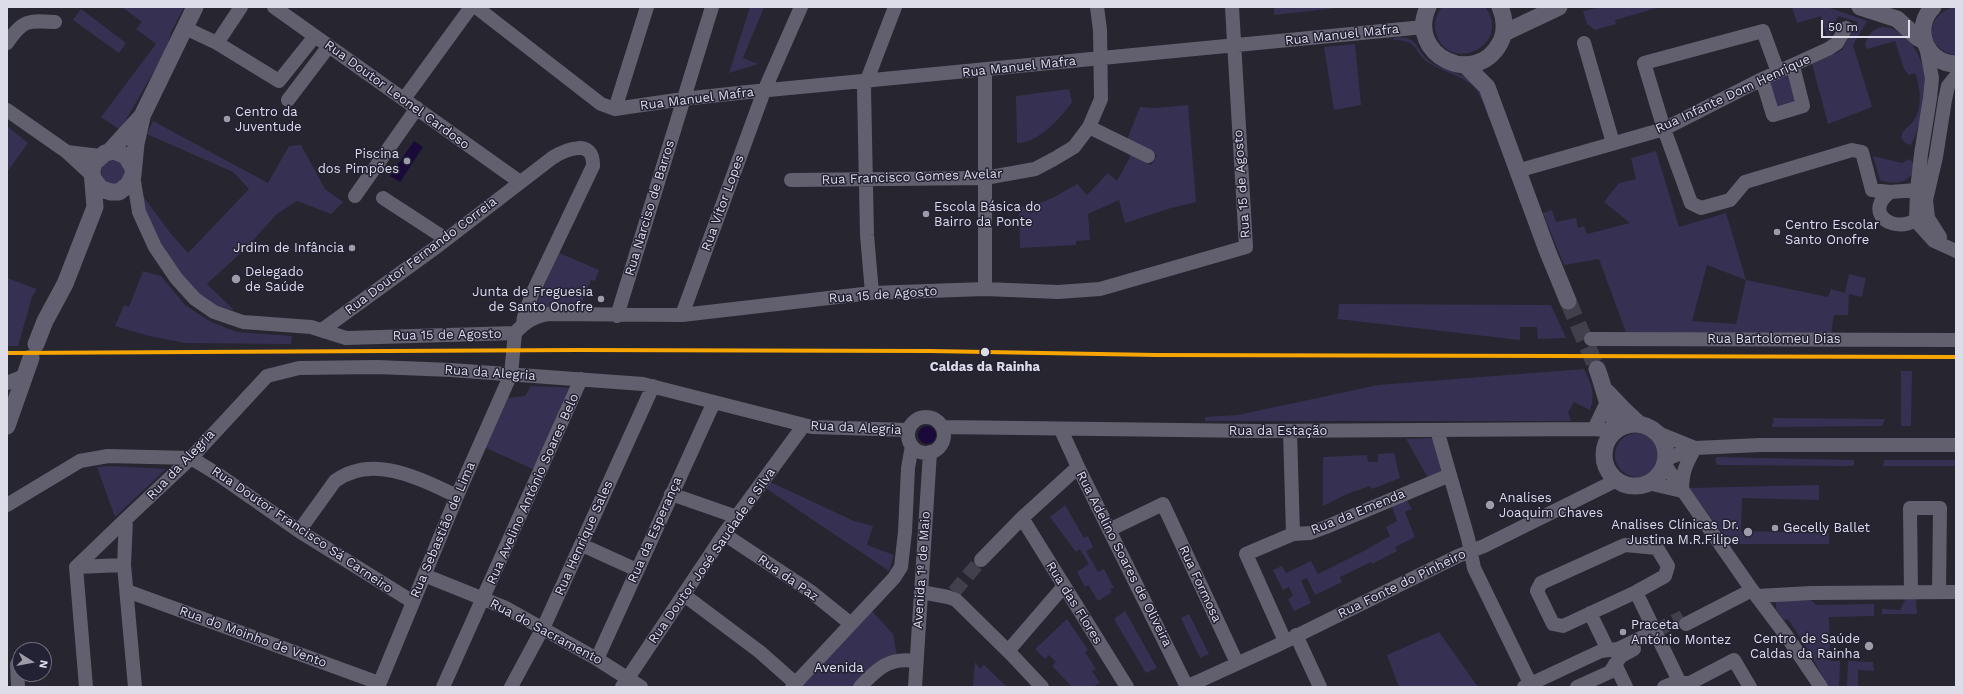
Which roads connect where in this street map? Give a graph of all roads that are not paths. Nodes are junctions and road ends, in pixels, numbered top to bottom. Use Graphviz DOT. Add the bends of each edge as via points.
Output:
graph roads {
  1 [pos="241,7"];
  2 [pos="274,7"];
  3 [pos="470,7"];
  4 [pos="476,7"];
  5 [pos="646,7"];
  6 [pos="712,7"];
  7 [pos="801,7"];
  8 [pos="895,7"];
  9 [pos="1097,7"];
  10 [pos="1232,7"];
  11 [pos="1428,7"];
  12 [pos="1500,7"];
  13 [pos="1559,7"];
  14 [pos="1860,7"];
  15 [pos="1933,7"];
  16 [pos="192,15"];
  17 [pos="55,22"];
  18 [pos="1424,27"];
  19 [pos="1846,28"];
  20 [pos="1504,33"];
  21 [pos="315,36"];
  22 [pos="7,43"];
  23 [pos="217,43"];
  24 [pos="1584,43"];
  25 [pos="1925,44"];
  26 [pos="329,46"];
  27 [pos="1234,46"];
  28 [pos="1491,55"];
  29 [pos="1100,59"];
  30 [pos="1956,64"];
  31 [pos="1465,65"];
  32 [pos="1793,66"];
  33 [pos="985,70"];
  34 [pos="1778,72"];
  35 [pos="1956,76"];
  36 [pos="1762,79"];
  37 [pos="866,82"];
  38 [pos="1487,87"];
  39 [pos="764,91"];
  40 [pos="404,99"];
  41 [pos="683,99"];
  42 [pos="288,100"];
  43 [pos="417,108"];
  44 [pos="614,109"];
  45 [pos="7,110"];
  46 [pos="142,116"];
  47 [pos="1089,127"];
  48 [pos="1664,129"];
  49 [pos="1923,142"];
  50 [pos="1612,143"];
  51 [pos="67,152"];
  52 [pos="105,153"];
  53 [pos="1148,156"];
  54 [pos="1936,157"];
  55 [pos="1517,171"];
  56 [pos="133,172"];
  57 [pos="93,178"];
  58 [pos="984,178"];
  59 [pos="792,180"];
  60 [pos="867,180"];
  61 [pos="520,182"];
  62 [pos="1917,190"];
  63 [pos="115,192"];
  64 [pos="1890,192"];
  65 [pos="355,196"];
  66 [pos="383,198"];
  67 [pos="1927,206"];
  68 [pos="95,207"];
  69 [pos="139,212"];
  70 [pos="1916,221"];
  71 [pos="446,239"];
  72 [pos="1952,249"];
  73 [pos="985,289"];
  74 [pos="872,293"];
  75 [pos="1568,301"];
  76 [pos="617,316"];
  77 [pos="682,316"];
  78 [pos="519,328"];
  79 [pos="322,330"];
  80 [pos="1591,339"];
  81 [pos="1956,340"];
  82 [pos="1597,369"];
  83 [pos="511,374"];
  84 [pos="24,376"];
  85 [pos="582,379"];
  86 [pos="7,383"];
  87 [pos="653,386"];
  88 [pos="1606,396"];
  89 [pos="11,398"];
  90 [pos="714,402"];
  91 [pos="1639,424"];
  92 [pos="7,426"];
  93 [pos="804,426"];
  94 [pos="942,427"];
  95 [pos="1594,429"];
  96 [pos="1616,429"];
  97 [pos="908,430"];
  98 [pos="1061,430"];
  99 [pos="1437,430"];
  100 [pos="1290,431"];
  101 [pos="1658,433"];
  102 [pos="1956,445"];
  103 [pos="912,446"];
  104 [pos="1695,448"];
  105 [pos="930,452"];
  106 [pos="191,458"];
  107 [pos="1665,462"];
  108 [pos="1078,467"];
  109 [pos="1450,475"];
  110 [pos="1617,480"];
  111 [pos="1648,483"];
  112 [pos="1682,491"];
  113 [pos="671,494"];
  114 [pos="457,496"];
  115 [pos="7,505"];
  116 [pos="737,517"];
  117 [pos="1022,518"];
  118 [pos="126,519"];
  119 [pos="1109,530"];
  120 [pos="299,531"];
  121 [pos="724,534"];
  122 [pos="1293,534"];
  123 [pos="582,545"];
  124 [pos="1470,551"];
  125 [pos="981,560"];
  126 [pos="124,565"];
  127 [pos="76,566"];
  128 [pos="637,570"];
  129 [pos="424,575"];
  130 [pos="1064,586"];
  131 [pos="1752,589"];
  132 [pos="127,591"];
  133 [pos="921,592"];
  134 [pos="1636,592"];
  135 [pos="1911,592"];
  136 [pos="1939,592"];
  137 [pos="1955,592"];
  138 [pos="684,595"];
  139 [pos="484,598"];
  140 [pos="413,602"];
  141 [pos="1590,613"];
  142 [pos="1684,620"];
  143 [pos="850,624"];
  144 [pos="543,628"];
  145 [pos="1657,635"];
  146 [pos="1291,638"];
  147 [pos="1608,650"];
  148 [pos="1008,651"];
  149 [pos="597,659"];
  150 [pos="916,661"];
  151 [pos="1237,663"];
  152 [pos="1615,664"];
  153 [pos="1679,680"];
  154 [pos="625,683"];
  155 [pos="378,685"];
  156 [pos="793,685"];
  157 [pos="138,686"];
  158 [pos="1529,686"];
  159 [pos="86,687"];
  160 [pos="443,687"];
  161 [pos="511,687"];
  162 [pos="641,687"];
  163 [pos="860,687"];
  164 [pos="915,687"];
  165 [pos="1042,687"];
  166 [pos="1128,687"];
  167 [pos="1187,687"];
  168 [pos="1320,687"];
  169 [pos="1577,687"];
  170 [pos="1626,687"];
  171 [pos="1664,687"];
  172 [pos="1750,687"];
  173 [pos="1821,687"];
  1 -- 23 [label="street"];
  2 -- 21 [label="street, Rua Doutor Leonel Cardoso"];
  3 -- 40 [label="street"];
  4 -- 44 [label="street" via="602,104"];
  5 -- 44 [label="street"];
  6 -- 41 [label="street, Rua Narciso de Barros"];
  7 -- 39 [label="street, Rua Vítor Lopes"];
  8 -- 37 [label="street"];
  9 -- 29 [label="street, Rua Francisco Gomes Avelar"];
  10 -- 27 [label="street"];
  11 -- 18 [label="main road"];
  12 -- 20 [label="main road" via="1504,17"];
  13 -- 20 [label="main road"];
  14 -- 25 [label="main road" via="1897,20"];
  15 -- 25 [label="main road" via="1924,22"];
  16 -- 23 [label="street"];
  16 -- 46 [label="main road"];
  17 -- 22 [label="street" via="34,20 19,26"];
  18 -- 27 [label="street, Rua Manuel Mafra"];
  18 -- 31 [label="main road" via="1428,42 1437,54 1450,63"];
  19 -- 32 [label="street, Rua Infante Dom Henrique" via="1837,43"];
  20 -- 28 [label="main road"];
  21 -- 23 [label="street" via="279,81"];
  21 -- 26 [label="street, Rua Doutor Leonel Cardoso"];
  24 -- 50 [label="street"];
  25 -- 30 [label="main road" via="1940,60"];
  25 -- 49 [label="street" via="1932,78"];
  26 -- 40 [label="street, Rua Doutor Leonel Cardoso"];
  26 -- 42 [label="street"];
  27 -- 29 [label="street, Rua Manuel Mafra"];
  27 -- 73 [label="street, Rua 15 de Agosto" via="1246,247 1100,289 1058,292"];
  28 -- 31 [label="main road" via="1480,62"];
  28 -- 38 [label="main road"];
  29 -- 33 [label="street, Rua Manuel Mafra"];
  29 -- 47 [label="street, Rua Francisco Gomes Avelar" via="1101,99"];
  31 -- 38 [label="main road"];
  32 -- 34 [label="street, Rua Infante Dom Henrique"];
  32 -- 36 [label="street" via="1803,106 1773,115"];
  33 -- 37 [label="street, Rua Manuel Mafra"];
  33 -- 58 [label="street"];
  34 -- 36 [label="street, Rua Infante Dom Henrique"];
  34 -- 48 [label="street" via="1763,31 1644,63"];
  35 -- 54 [label="street" via="1948,86 1944,100"];
  36 -- 48 [label="street, Rua Infante Dom Henrique"];
  37 -- 39 [label="street, Rua Manuel Mafra"];
  37 -- 60 [label="street" via="864,104"];
  38 -- 55 [label="main road"];
  39 -- 41 [label="street, Rua Manuel Mafra"];
  39 -- 77 [label="street, Rua Vítor Lopes"];
  40 -- 43 [label="street, Rua Doutor Leonel Cardoso"];
  41 -- 44 [label="street, Rua Manuel Mafra"];
  41 -- 76 [label="street, Rua Narciso de Barros"];
  43 -- 61 [label="street, Rua Doutor Leonel Cardoso"];
  43 -- 65 [label="street"];
  45 -- 51 [label="street"];
  46 -- 52 [label="main road"];
  46 -- 56 [label="main road"];
  47 -- 53 [label="street"];
  47 -- 58 [label="street, Rua Francisco Gomes Avelar" via="1074,147 1041,165"];
  48 -- 50 [label="street, Rua Infante Dom Henrique"];
  48 -- 64 [label="street" via="1691,203 1701,208 1730,200 1745,182 1852,150 1862,152 1872,190"];
  49 -- 54 [label="street"];
  49 -- 62 [label="street"];
  50 -- 55 [label="street, Rua Infante Dom Henrique"];
  51 -- 52 [label="street"];
  51 -- 57 [label="street"];
  52 -- 56 [label="main road" via="124,154 131,161"];
  52 -- 57 [label="main road" via="94,163"];
  54 -- 67 [label="street" via="1926,200"];
  55 -- 75 [label="main road"];
  56 -- 63 [label="main road" via="128,185"];
  56 -- 69 [label="street"];
  57 -- 63 [label="main road" via="101,189"];
  57 -- 68 [label="main road"];
  58 -- 60 [label="street, Rua Francisco Gomes Avelar"];
  58 -- 73 [label="street"];
  59 -- 60 [label="street, Rua Francisco Gomes Avelar"];
  60 -- 74 [label="street" via="867,235"];
  61 -- 71 [label="street, Rua Doutor Fernando Correia"];
  61 -- 78 [label="street, Rua Doutor Fernando Correia" via="570,148 588,151 593,159"];
  62 -- 64 [label="street"];
  62 -- 70 [label="street"];
  63 -- 68 [label="main road"];
  63 -- 69 [label="street"];
  64 -- 70 [label="street" via="1881,202 1880,208 1886,221 1892,225"];
  66 -- 71 [label="street"];
  67 -- 70 [label="street"];
  67 -- 72 [label="street" via="1928,218"];
  68 -- 84 [label="main road" via="65,284 45,322"];
  69 -- 79 [label="street, Rua 15 de Agosto" via="154,247 176,278 195,298 214,312 243,322"];
  70 -- 72 [label="street" via="1934,241"];
  71 -- 79 [label="street, Rua Doutor Fernando Correia"];
  73 -- 74 [label="street, Rua 15 de Agosto"];
  74 -- 77 [label="street, Rua 15 de Agosto"];
  76 -- 77 [label="street, Rua 15 de Agosto"];
  76 -- 78 [label="street, Rua 15 de Agosto" via="549,314 536,316"];
  78 -- 79 [label="street, Rua 15 de Agosto" via="346,338"];
  78 -- 83 [label="street, Rua Sebastião de Lima"];
  80 -- 81 [label="street, Rua Bartolomeu Dias"];
  82 -- 88 [label="main road"];
  83 -- 85 [label="street, Rua da Alegria"];
  83 -- 106 [label="street, Rua da Alegria" via="377,367 299,368 283,371 267,376"];
  83 -- 114 [label="street, Rua Sebastião de Lima"];
  84 -- 86 [label="street"];
  84 -- 89 [label="main road"];
  85 -- 87 [label="street, Rua da Alegria"];
  85 -- 139 [label="street, Rua Avelino António Soares Belo"];
  87 -- 90 [label="street, Rua da Alegria"];
  87 -- 123 [label="street, Rua Henrique Sales"];
  88 -- 91 [label="main road"];
  88 -- 95 [label="street"];
  88 -- 96 [label="main road"];
  89 -- 92 [label="main road"];
  90 -- 93 [label="street, Rua da Alegria"];
  90 -- 113 [label="street, Rua da Esperança"];
  91 -- 96 [label="main road" via="1632,423"];
  91 -- 101 [label="main road"];
  93 -- 97 [label="street, Rua da Alegria"];
  93 -- 116 [label="street, Rua Doutor José Saudade e Silva"];
  94 -- 97 [label="street" via="934,419 924,417 914,421"];
  94 -- 98 [label="street, Rua da Estação"];
  94 -- 105 [label="street" via="942,442"];
  95 -- 96 [label="street, Rua da Estação"];
  95 -- 99 [label="street, Rua da Estação"];
  96 -- 110 [label="main road" via="1607,441 1604,459 1608,471"];
  97 -- 103 [label="street"];
  98 -- 100 [label="street, Rua da Estação"];
  98 -- 108 [label="street, Rua Adelino Soares de Oliveira"];
  99 -- 100 [label="street, Rua da Estação"];
  99 -- 109 [label="street"];
  100 -- 122 [label="street"];
  101 -- 104 [label="street"];
  101 -- 107 [label="main road" via="1666,448"];
  102 -- 104 [label="street" via="1760,445"];
  103 -- 105 [label="street" via="920,452"];
  103 -- 143 [label="street, Avenida 1º de Maio" via="908,468 901,568"];
  104 -- 107 [label="street"];
  104 -- 112 [label="street" via="1685,464"];
  105 -- 133 [label="street, Avenida 1º de Maio"];
  106 -- 115 [label="street" via="134,455 89,458"];
  106 -- 118 [label="street, Rua da Alegria"];
  106 -- 120 [label="street, Rua Doutor Francisco Sá Carneiro" via="245,492"];
  107 -- 111 [label="main road" via="1658,476"];
  107 -- 112 [label="street"];
  108 -- 117 [label="street"];
  108 -- 119 [label="street, Rua Adelino Soares de Oliveira"];
  109 -- 122 [label="street, Rua da Emenda" via="1326,527 1310,533"];
  109 -- 124 [label="street"];
  110 -- 111 [label="main road" via="1623,484 1636,486"];
  110 -- 124 [label="street, Rua Fonte do Pinheiro"];
  111 -- 112 [label="street"];
  112 -- 131 [label="street"];
  113 -- 116 [label="street"];
  113 -- 128 [label="street, Rua da Esperança"];
  114 -- 120 [label="street" via="392,469 379,467 353,472 335,481"];
  114 -- 129 [label="street, Rua Sebastião de Lima"];
  116 -- 121 [label="street, Rua Doutor José Saudade e Silva"];
  117 -- 125 [label="street"];
  117 -- 130 [label="street, Rua das Flores"];
  118 -- 126 [label="street"];
  118 -- 127 [label="street, Rua da Alegria"];
  119 -- 151 [label="street, Rua Formosa" via="1163,504"];
  119 -- 167 [label="street, Rua Adelino Soares de Oliveira"];
  120 -- 140 [label="street, Rua Doutor Francisco Sá Carneiro"];
  121 -- 138 [label="street, Rua Doutor José Saudade e Silva"];
  121 -- 143 [label="street, Rua da Paz" via="810,591"];
  122 -- 146 [label="street, Rua da Emenda" via="1246,554"];
  123 -- 128 [label="street"];
  123 -- 144 [label="street, Rua Henrique Sales"];
  124 -- 146 [label="street, Rua Fonte do Pinheiro"];
  124 -- 158 [label="street" via="1474,568"];
  126 -- 127 [label="street"];
  126 -- 132 [label="street"];
  127 -- 159 [label="street"];
  128 -- 149 [label="street, Rua da Esperança"];
  129 -- 139 [label="street, Rua do Sacramento"];
  129 -- 140 [label="street, Rua Sebastião de Lima"];
  130 -- 148 [label="street"];
  130 -- 166 [label="street, Rua das Flores"];
  131 -- 135 [label="street"];
  131 -- 142 [label="street"];
  131 -- 173 [label="street"];
  132 -- 155 [label="street, Rua do Moinho de Vento"];
  132 -- 157 [label="street"];
  133 -- 148 [label="street" via="951,594"];
  133 -- 150 [label="street, Avenida 1º de Maio"];
  134 -- 141 [label="street"];
  134 -- 141 [label="street" via="1665,576 1668,566 1657,548 1625,545 1541,583 1537,591 1553,624 1563,626"];
  134 -- 145 [label="street"];
  135 -- 136 [label="street"];
  135 -- 136 [label="street" via="1910,508 1940,508"];
  136 -- 137 [label="street"];
  138 -- 154 [label="street, Rua Doutor José Saudade e Silva"];
  138 -- 156 [label="street" via="760,652"];
  139 -- 144 [label="street, Rua do Sacramento"];
  139 -- 160 [label="street, Rua Avelino António Soares Belo"];
  140 -- 155 [label="street, Rua Sebastião de Lima"];
  141 -- 147 [label="street"];
  143 -- 156 [label="street, Avenida 1º de Maio"];
  144 -- 149 [label="street, Rua do Sacramento"];
  144 -- 161 [label="street, Rua Henrique Sales"];
  145 -- 147 [label="street"];
  145 -- 152 [label="street" via="1621,656"];
  145 -- 153 [label="street"];
  146 -- 151 [label="street, Rua Fonte do Pinheiro"];
  146 -- 168 [label="street"];
  147 -- 158 [label="street"];
  148 -- 165 [label="street"];
  149 -- 154 [label="street, Rua do Sacramento"];
  150 -- 163 [label="street" via="898,660 887,664"];
  150 -- 164 [label="street, Avenida 1º de Maio"];
  151 -- 167 [label="street, Rua Fonte do Pinheiro"];
  152 -- 169 [label="street" via="1610,672"];
  152 -- 170 [label="street"];
  153 -- 171 [label="street"];
  153 -- 172 [label="street" via="1690,683 1734,660"];
  154 -- 162 [label="street, Rua do Sacramento"];
}
